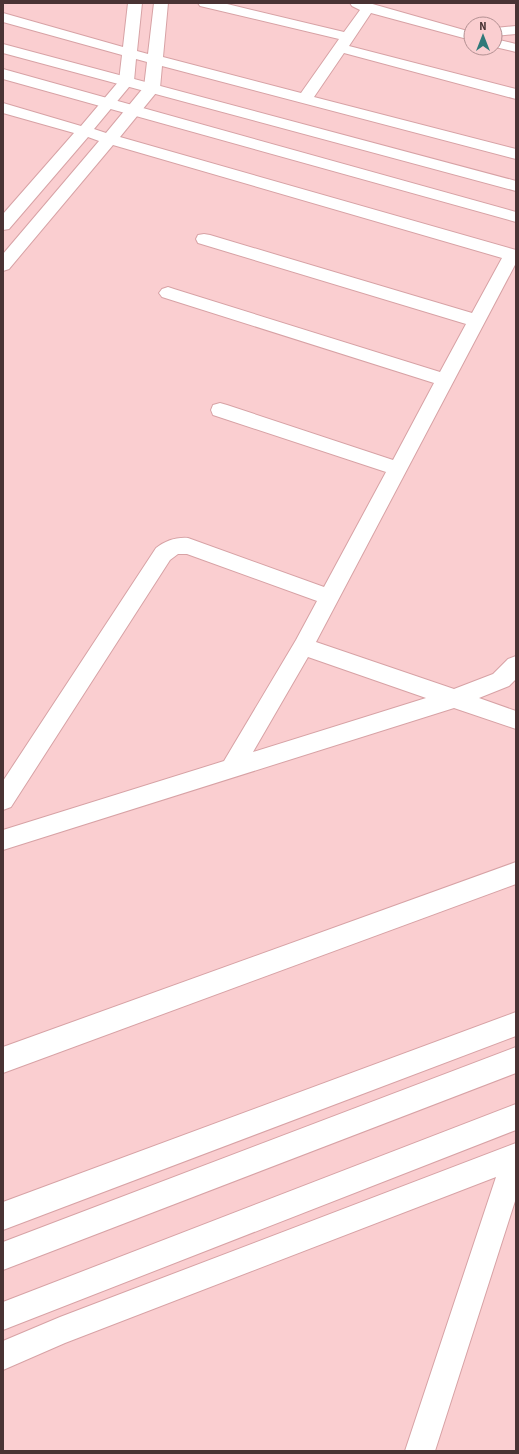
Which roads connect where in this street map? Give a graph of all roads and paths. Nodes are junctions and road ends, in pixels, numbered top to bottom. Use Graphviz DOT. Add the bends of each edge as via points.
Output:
graph roads {
  1 [pos="6,3"];
  2 [pos="135,3"];
  3 [pos="161,3"];
  4 [pos="205,3"];
  5 [pos="362,6"];
  6 [pos="3,17"];
  7 [pos="516,30"];
  8 [pos="503,31"];
  9 [pos="463,34"];
  10 [pos="345,42"];
  11 [pos="503,45"];
  12 [pos="3,48"];
  13 [pos="516,48"];
  14 [pos="129,53"];
  15 [pos="155,60"];
  16 [pos="3,74"];
  17 [pos="126,81"];
  18 [pos="152,88"];
  19 [pos="516,94"];
  20 [pos="305,99"];
  21 [pos="108,104"];
  22 [pos="3,108"];
  23 [pos="133,111"];
  24 [pos="84,132"];
  25 [pos="110,139"];
  26 [pos="516,154"];
  27 [pos="516,186"];
  28 [pos="9,210"];
  29 [pos="516,218"];
  30 [pos="3,225"];
  31 [pos="204,239"];
  32 [pos="514,256"];
  33 [pos="3,265"];
  34 [pos="168,293"];
  35 [pos="477,321"];
  36 [pos="445,380"];
  37 [pos="220,410"];
  38 [pos="398,469"];
  39 [pos="328,598"];
  40 [pos="303,646"];
  41 [pos="516,665"];
  42 [pos="455,698"];
  43 [pos="516,720"];
  44 [pos="232,768"];
  45 [pos="3,800"];
  46 [pos="3,840"];
  47 [pos="516,873"];
  48 [pos="516,1024"];
  49 [pos="3,1060"];
  50 [pos="516,1060"];
  51 [pos="516,1117"];
  52 [pos="516,1156"];
  53 [pos="3,1216"];
  54 [pos="3,1256"];
  55 [pos="3,1316"];
  56 [pos="3,1356"];
  57 [pos="420,1451"];
  1 -- 6 [label="street"];
  2 -- 14 [label="street"];
  3 -- 15 [label="street"];
  4 -- 10 [label="street"];
  5 -- 9 [label="street"];
  5 -- 10 [label="street"];
  6 -- 14 [label="street"];
  7 -- 8 [label="street"];
  10 -- 19 [label="street"];
  10 -- 20 [label="street"];
  11 -- 13 [label="street"];
  12 -- 17 [label="street"];
  14 -- 15 [label="street"];
  14 -- 17 [label="street"];
  15 -- 18 [label="street"];
  15 -- 20 [label="street"];
  16 -- 21 [label="street"];
  17 -- 18 [label="street"];
  17 -- 21 [label="street"];
  18 -- 23 [label="street"];
  18 -- 27 [label="street"];
  20 -- 26 [label="street"];
  21 -- 23 [label="street"];
  21 -- 24 [label="street"];
  22 -- 24 [label="street"];
  23 -- 25 [label="street"];
  23 -- 29 [label="street"];
  24 -- 25 [label="street"];
  24 -- 28 [label="street"];
  25 -- 32 [label="street"];
  25 -- 33 [label="street"];
  28 -- 30 [label="street"];
  31 -- 35 [label="street"];
  32 -- 35 [label="street"];
  34 -- 36 [label="street"];
  35 -- 36 [label="street"];
  36 -- 38 [label="street"];
  37 -- 38 [label="street"];
  38 -- 39 [label="street"];
  39 -- 40 [label="street"];
  39 -- 45 [label="street" via="188,546 181,545 168,550 159,560"];
  40 -- 42 [label="street"];
  40 -- 44 [label="street"];
  41 -- 42 [label="street" via="501,680"];
  42 -- 43 [label="street"];
  42 -- 44 [label="street"];
  44 -- 46 [label="street"];
  47 -- 49 [label="street"];
  48 -- 53 [label="street"];
  50 -- 54 [label="street"];
  51 -- 55 [label="street"];
  52 -- 56 [label="street" via="60,1331"];
  52 -- 57 [label="street"];
}
